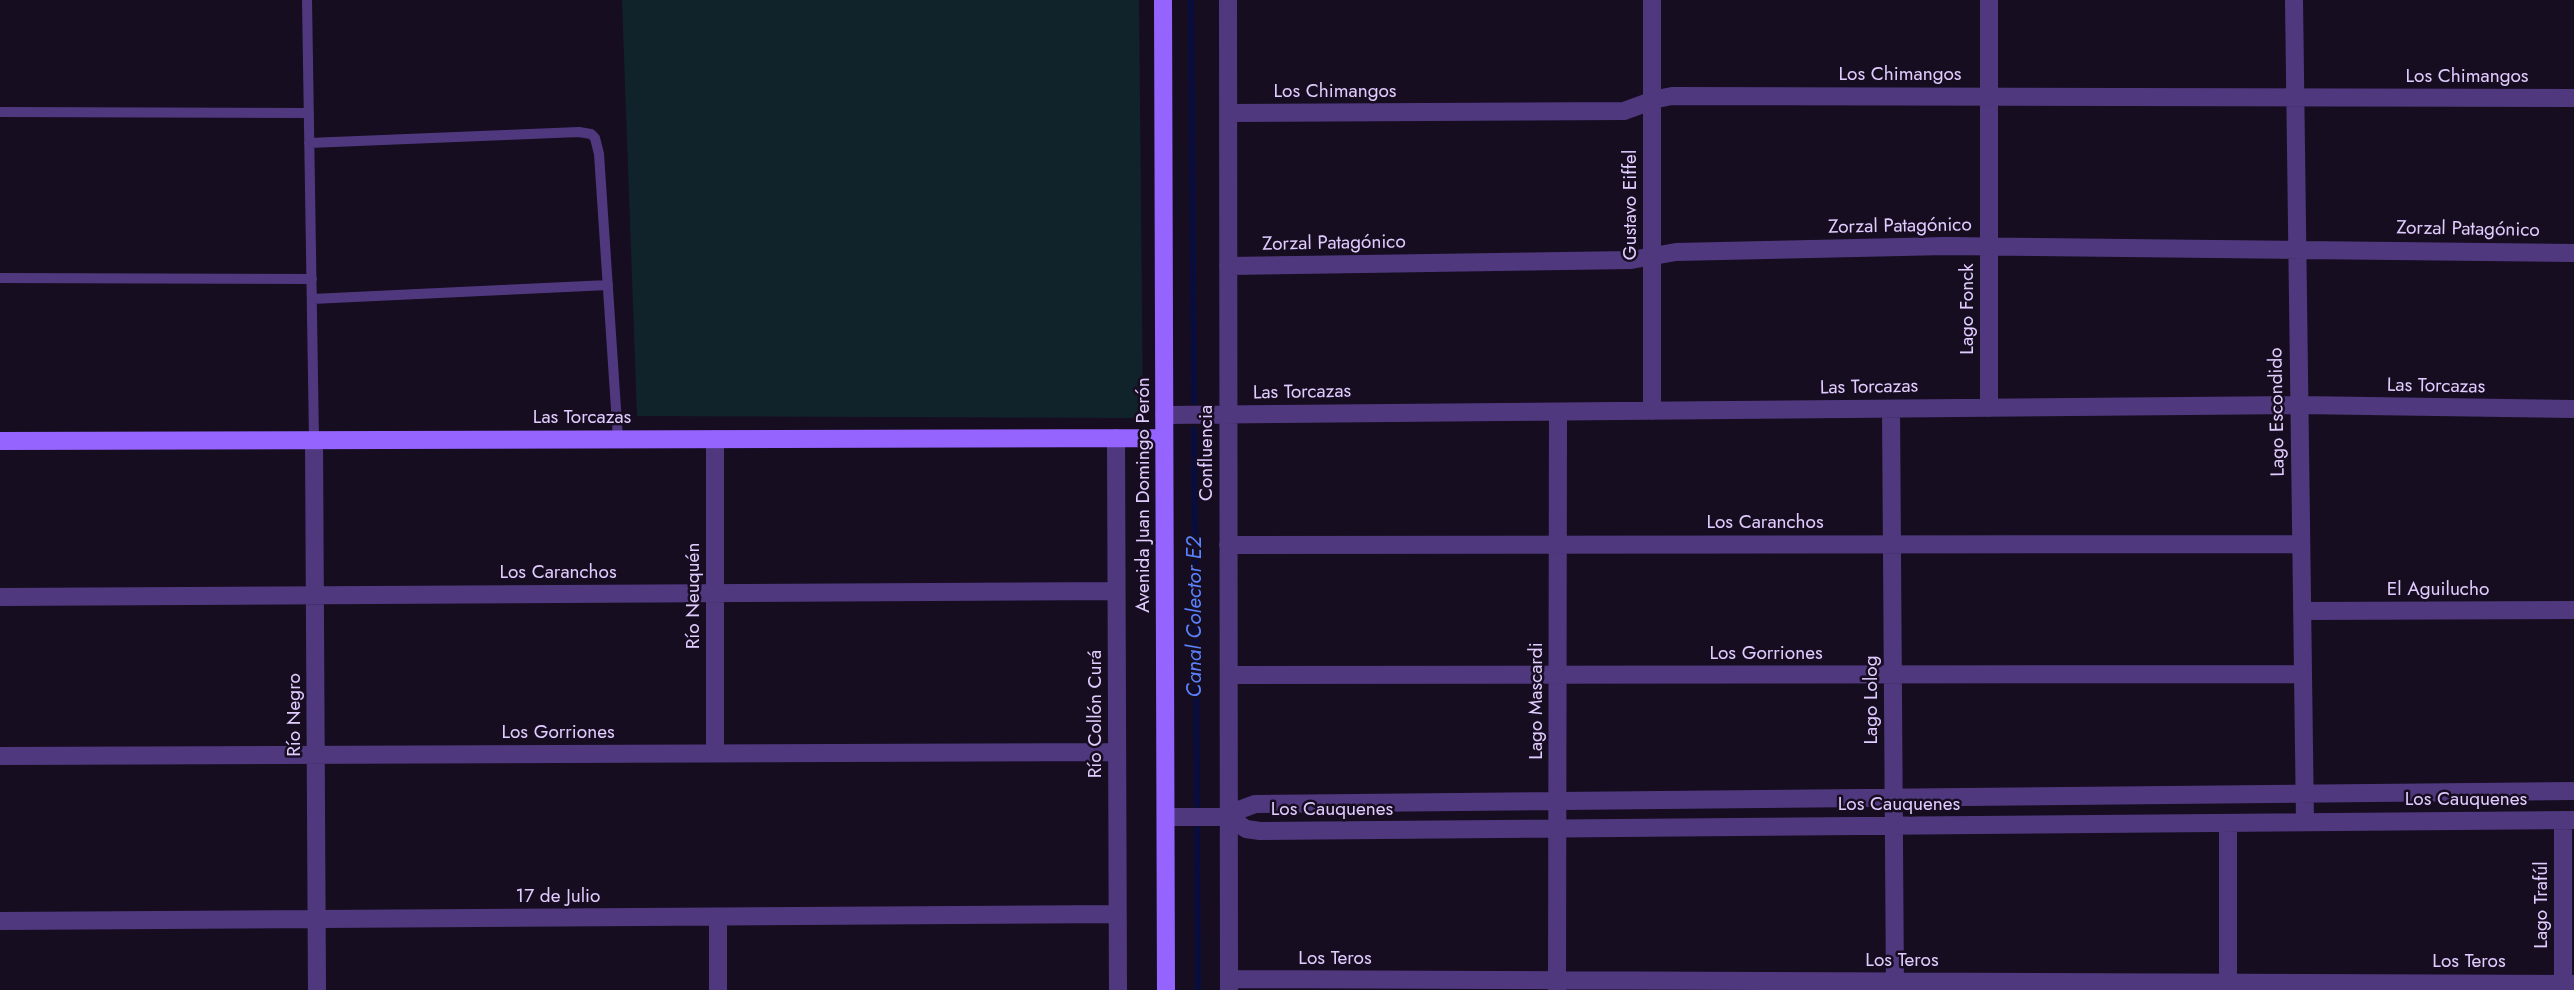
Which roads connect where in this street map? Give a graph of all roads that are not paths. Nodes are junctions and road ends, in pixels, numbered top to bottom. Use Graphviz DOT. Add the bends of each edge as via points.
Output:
graph roads {
  1 [pos="307,0"];
  2 [pos="1163,0"];
  3 [pos="1228,0"];
  4 [pos="1653,0"];
  5 [pos="1989,0"];
  6 [pos="2294,0"];
  7 [pos="1989,97"];
  8 [pos="2295,98"];
  9 [pos="2574,98"];
  10 [pos="1652,101"];
  11 [pos="0,112"];
  12 [pos="309,113"];
  13 [pos="1228,113"];
  14 [pos="309,143"];
  15 [pos="1989,247"];
  16 [pos="2297,250"];
  17 [pos="2574,253"];
  18 [pos="1652,257"];
  19 [pos="1228,266"];
  20 [pos="0,278"];
  21 [pos="312,279"];
  22 [pos="608,285"];
  23 [pos="312,299"];
  24 [pos="2299,405"];
  25 [pos="1989,408"];
  26 [pos="1891,409"];
  27 [pos="2574,409"];
  28 [pos="1652,411"];
  29 [pos="1559,412"];
  30 [pos="1164,415"];
  31 [pos="1228,415"];
  32 [pos="618,439"];
  33 [pos="715,439"];
  34 [pos="1116,439"];
  35 [pos="1164,439"];
  36 [pos="314,440"];
  37 [pos="0,441"];
  38 [pos="1558,544"];
  39 [pos="1892,544"];
  40 [pos="2301,544"];
  41 [pos="1228,545"];
  42 [pos="1116,591"];
  43 [pos="715,593"];
  44 [pos="315,595"];
  45 [pos="0,597"];
  46 [pos="2574,610"];
  47 [pos="2302,611"];
  48 [pos="2303,674"];
  49 [pos="1229,675"];
  50 [pos="1558,675"];
  51 [pos="1893,675"];
  52 [pos="1117,752"];
  53 [pos="715,754"];
  54 [pos="316,755"];
  55 [pos="0,756"];
  56 [pos="2574,791"];
  57 [pos="2304,794"];
  58 [pos="1894,798"];
  59 [pos="1558,801"];
  60 [pos="1166,817"];
  61 [pos="1229,817"];
  62 [pos="2568,820"];
  63 [pos="2305,822"];
  64 [pos="2228,823"];
  65 [pos="1894,826"];
  66 [pos="1558,829"];
  67 [pos="1117,914"];
  68 [pos="718,917"];
  69 [pos="317,919"];
  70 [pos="0,921"];
  71 [pos="1229,985"];
  72 [pos="1558,985"];
  73 [pos="1895,986"];
  74 [pos="2228,986"];
  75 [pos="2567,986"];
  76 [pos="317,990"];
  77 [pos="718,990"];
  78 [pos="1118,990"];
  79 [pos="1166,990"];
  1 -- 12 [label="lane"];
  2 -- 30 [label="street, Avenida Juan Domingo Perón"];
  3 -- 13 [label="street, Confluencia"];
  4 -- 10 [label="street, Gustavo Eiffel"];
  5 -- 7 [label="street, Lago Fonck"];
  6 -- 8 [label="street, Lago Escondido"];
  7 -- 8 [label="street, Los Chimangos"];
  7 -- 10 [label="street, Los Chimangos" via="1672,96"];
  7 -- 15 [label="street, Lago Fonck"];
  8 -- 9 [label="street, Los Chimangos"];
  8 -- 16 [label="street, Lago Escondido"];
  10 -- 13 [label="street, Los Chimangos" via="1624,111"];
  10 -- 18 [label="street, Gustavo Eiffel"];
  11 -- 12 [label="lane"];
  12 -- 14 [label="lane"];
  13 -- 19 [label="street, Confluencia"];
  14 -- 21 [label="lane"];
  14 -- 22 [label="lane" via="591,134 599,148"];
  15 -- 16 [label="street, Zorzal Patagónico"];
  15 -- 18 [label="street, Zorzal Patagónico" via="1685,251"];
  15 -- 25 [label="street, Lago Fonck"];
  16 -- 17 [label="street, Zorzal Patagónico"];
  16 -- 24 [label="street, Lago Escondido"];
  18 -- 19 [label="street, Zorzal Patagónico"];
  18 -- 28 [label="street, Gustavo Eiffel"];
  19 -- 31 [label="street, Confluencia"];
  20 -- 21 [label="lane"];
  21 -- 23 [label="lane"];
  22 -- 23 [label="lane"];
  22 -- 32 [label="lane"];
  23 -- 36 [label="lane"];
  24 -- 25 [label="street, Las Torcazas"];
  24 -- 27 [label="street, Las Torcazas"];
  24 -- 40 [label="street, Lago Escondido"];
  25 -- 26 [label="street, Las Torcazas"];
  26 -- 28 [label="street, Las Torcazas"];
  26 -- 39 [label="street, Lago Lolog"];
  28 -- 29 [label="street, Las Torcazas"];
  29 -- 31 [label="street, Las Torcazas"];
  29 -- 38 [label="street, Lago Mascardi"];
  30 -- 31 [label="street, Las Torcazas"];
  30 -- 35 [label="street, Avenida Juan Domingo Perón"];
  31 -- 41 [label="street, Confluencia"];
  32 -- 33 [label="street, Las Torcazas"];
  32 -- 36 [label="street, Las Torcazas"];
  33 -- 34 [label="street, Las Torcazas"];
  33 -- 43 [label="street, Río Neuquén"];
  34 -- 35 [label="street, Las Torcazas"];
  34 -- 42 [label="street, Río Collón Curá"];
  35 -- 60 [label="street, Avenida Juan Domingo Perón"];
  36 -- 37 [label="street, Las Torcazas"];
  36 -- 44 [label="street, Río Negro"];
  38 -- 39 [label="street, Los Caranchos"];
  38 -- 41 [label="street, Los Caranchos"];
  38 -- 50 [label="street, Lago Mascardi"];
  39 -- 40 [label="street, Los Caranchos"];
  39 -- 51 [label="street, Lago Lolog"];
  40 -- 47 [label="street, Lago Escondido"];
  41 -- 49 [label="street, Confluencia"];
  42 -- 43 [label="street, Los Caranchos"];
  42 -- 52 [label="street, Río Collón Curá"];
  43 -- 44 [label="street, Los Caranchos"];
  43 -- 53 [label="street, Río Neuquén"];
  44 -- 45 [label="street, Los Caranchos"];
  44 -- 54 [label="street, Río Negro"];
  46 -- 47 [label="street, El Aguilucho"];
  47 -- 48 [label="street, Lago Escondido"];
  48 -- 51 [label="street, Los Gorriones"];
  48 -- 57 [label="street, Lago Escondido"];
  49 -- 50 [label="street, Los Gorriones"];
  49 -- 61 [label="street, Confluencia"];
  50 -- 51 [label="street, Los Gorriones"];
  50 -- 59 [label="street, Lago Mascardi"];
  51 -- 58 [label="street, Lago Lolog"];
  52 -- 53 [label="street, Los Gorriones"];
  52 -- 67 [label="street, Río Collón Curá"];
  53 -- 54 [label="street, Los Gorriones"];
  54 -- 55 [label="street, Los Gorriones"];
  54 -- 69 [label="street, Río Negro"];
  56 -- 57 [label="street, Los Cauquenes"];
  57 -- 58 [label="street, Los Cauquenes"];
  57 -- 63 [label="street, Lago Escondido"];
  58 -- 59 [label="street, Los Cauquenes"];
  58 -- 65 [label="street, Lago Lolog"];
  59 -- 61 [label="street, Los Cauquenes" via="1255,804"];
  59 -- 66 [label="street, Lago Mascardi"];
  60 -- 61 [label="street, Los Cauquenes"];
  60 -- 79 [label="street, Avenida Juan Domingo Perón"];
  61 -- 66 [label="street, Los Cauquenes" via="1246,829 1260,831"];
  61 -- 71 [label="street, Confluencia"];
  62 -- 63 [label="street, Los Cauquenes"];
  62 -- 75 [label="street, Lago Trafúl"];
  63 -- 64 [label="street, Los Cauquenes"];
  64 -- 65 [label="street, Los Cauquenes"];
  64 -- 74 [label="street"];
  65 -- 66 [label="street, Los Cauquenes"];
  65 -- 73 [label="street, Lago Lolog"];
  66 -- 72 [label="street, Lago Mascardi"];
  67 -- 68 [label="street, 17 de Julio"];
  67 -- 78 [label="street, Río Collón Curá"];
  68 -- 69 [label="street, 17 de Julio"];
  68 -- 77 [label="street"];
  69 -- 70 [label="street, 17 de Julio"];
  69 -- 76 [label="street, Río Negro"];
  71 -- 72 [label="street, Los Teros"];
  72 -- 73 [label="street, Los Teros"];
  73 -- 74 [label="street, Los Teros"];
  74 -- 75 [label="street, Los Teros"];
}
